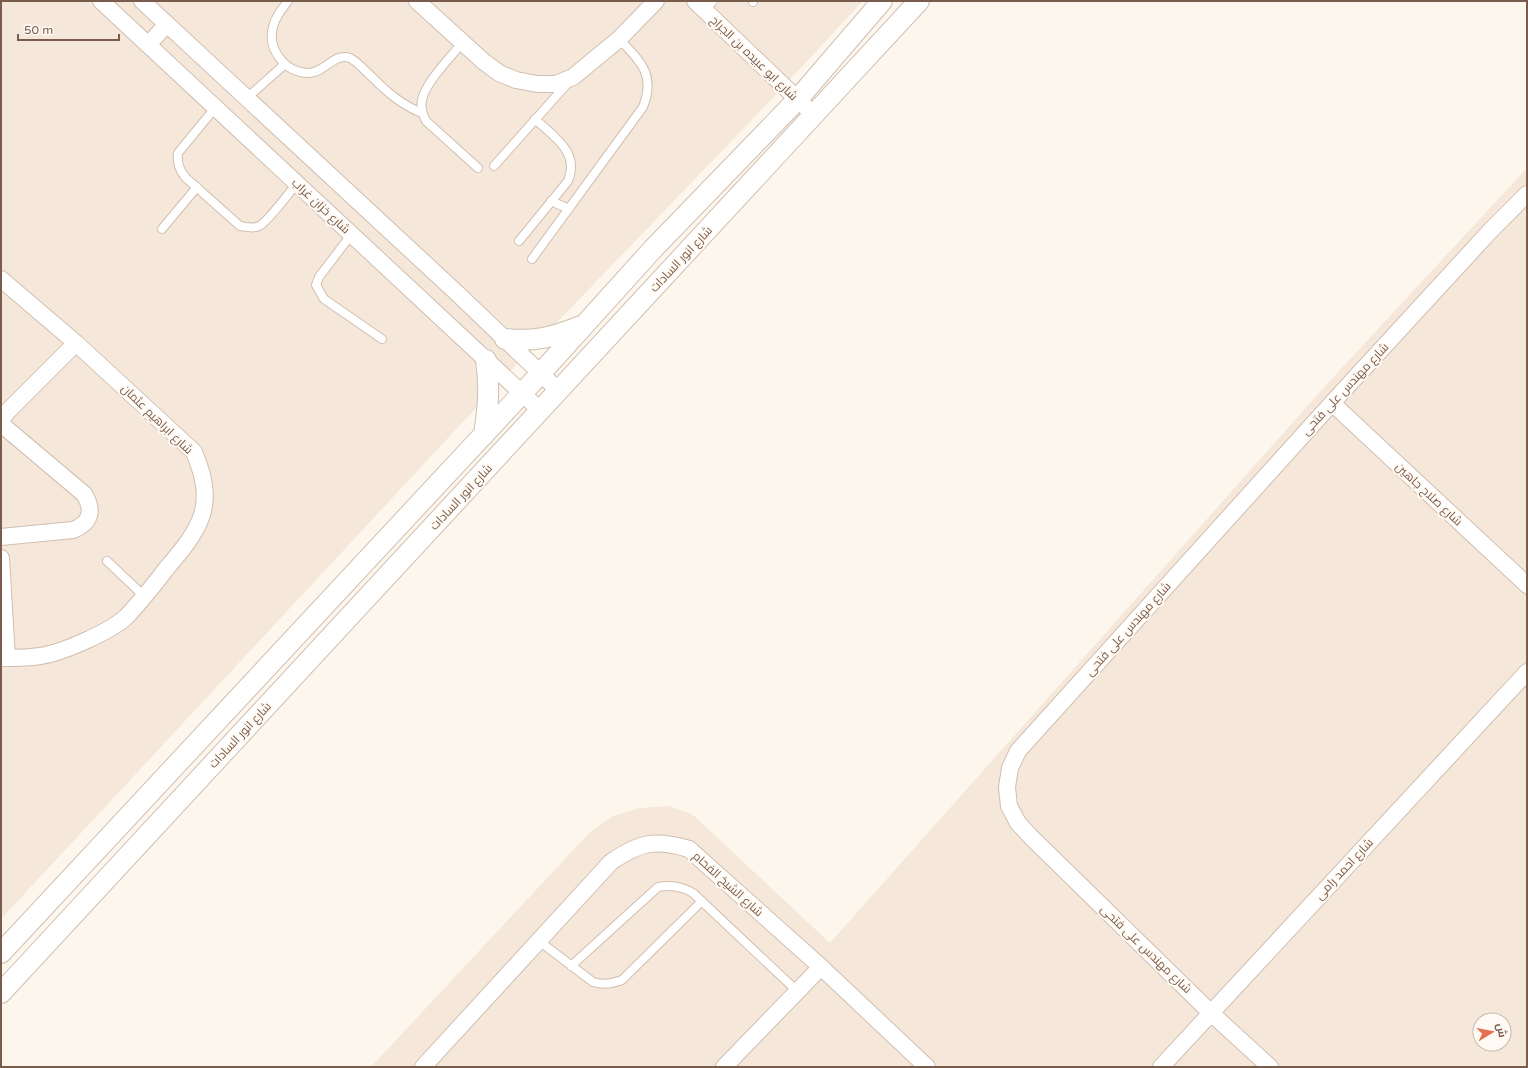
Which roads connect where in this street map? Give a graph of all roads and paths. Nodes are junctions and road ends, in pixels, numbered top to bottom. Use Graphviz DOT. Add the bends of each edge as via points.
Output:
graph roads {
  1 [pos="101,1"];
  2 [pos="142,1"];
  3 [pos="288,1"];
  4 [pos="417,1"];
  5 [pos="656,1"];
  6 [pos="882,1"];
  7 [pos="919,1"];
  8 [pos="704,4"];
  9 [pos="167,24"];
  10 [pos="619,39"];
  11 [pos="462,43"];
  12 [pos="148,45"];
  13 [pos="285,64"];
  14 [pos="573,77"];
  15 [pos="247,98"];
  16 [pos="798,100"];
  17 [pos="215,108"];
  18 [pos="422,113"];
  19 [pos="814,115"];
  20 [pos="535,119"];
  21 [pos="494,166"];
  22 [pos="478,168"];
  23 [pos="297,184"];
  24 [pos="197,187"];
  25 [pos="1527,194"];
  26 [pos="551,201"];
  27 [pos="570,209"];
  28 [pos="162,229"];
  29 [pos="351,235"];
  30 [pos="519,241"];
  31 [pos="532,259"];
  32 [pos="1,279"];
  33 [pos="585,324"];
  34 [pos="382,339"];
  35 [pos="505,339"];
  36 [pos="76,343"];
  37 [pos="486,360"];
  38 [pos="541,373"];
  39 [pos="559,391"];
  40 [pos="521,394"];
  41 [pos="1332,403"];
  42 [pos="541,411"];
  43 [pos="3,417"];
  44 [pos="484,435"];
  45 [pos="1,537"];
  46 [pos="1,558"];
  47 [pos="107,561"];
  48 [pos="1527,585"];
  49 [pos="144,596"];
  50 [pos="4,658"];
  51 [pos="1527,672"];
  52 [pos="702,901"];
  53 [pos="539,941"];
  54 [pos="1,953"];
  55 [pos="572,966"];
  56 [pos="821,967"];
  57 [pos="797,991"];
  58 [pos="1,993"];
  59 [pos="1211,1013"];
  60 [pos="423,1067"];
  61 [pos="724,1067"];
  62 [pos="927,1067"];
  63 [pos="1161,1067"];
  64 [pos="1270,1067"];
  1 -- 12 [label="street, شارع خزان غراب"];
  2 -- 9 [label="street"];
  3 -- 13 [label="lane" via="272,27 274,47"];
  4 -- 11 [label="street"];
  5 -- 10 [label="street"];
  6 -- 16 [label="street"];
  7 -- 19 [label="street, شارع انور السادات"];
  8 -- 16 [label="street, شارع ابو عبيده بن الجراح"];
  9 -- 12 [label="street"];
  9 -- 15 [label="street"];
  10 -- 14 [label="street"];
  10 -- 27 [label="lane" via="642,64 647,74 647,97 643,107"];
  11 -- 14 [label="street" via="499,73 516,80 556,84"];
  11 -- 18 [label="lane" via="426,87 421,101"];
  12 -- 17 [label="street, شارع خزان غراب"];
  13 -- 15 [label="lane"];
  13 -- 18 [label="lane" via="300,72 313,72 340,57 348,58 356,62 402,104"];
  14 -- 20 [label="lane"];
  15 -- 35 [label="street"];
  16 -- 19 [label="street, شارع ابو عبيده بن الجراح"];
  16 -- 33 [label="street" via="652,250"];
  17 -- 23 [label="street, شارع خزان غراب"];
  17 -- 24 [label="lane" via="178,153 177,162 180,170"];
  18 -- 22 [label="lane" via="426,121"];
  19 -- 39 [label="street, شارع انور السادات"];
  20 -- 21 [label="lane"];
  20 -- 26 [label="lane" via="565,148 572,164 568,181"];
  23 -- 24 [label="lane" via="267,219 259,226 250,228 240,226"];
  23 -- 29 [label="street, شارع خزان غراب"];
  24 -- 28 [label="lane"];
  25 -- 41 [label="street, شارع مهندس على فتحى"];
  26 -- 27 [label="lane"];
  26 -- 30 [label="lane"];
  27 -- 31 [label="lane"];
  29 -- 34 [label="lane" via="319,277 316,285 324,299"];
  29 -- 37 [label="street, شارع خزان غراب"];
  32 -- 36 [label="street, شارع ابراهيم عثمان"];
  33 -- 35 [label="street" via="556,336 540,339"];
  33 -- 38 [label="street"];
  35 -- 38 [label="street"];
  36 -- 43 [label="street"];
  36 -- 49 [label="street, شارع ابراهيم عثمان" via="194,452 201,470 204,507 198,526 189,542"];
  37 -- 40 [label="street, شارع خزان غراب"];
  37 -- 44 [label="street" via="489,392"];
  38 -- 39 [label="street"];
  38 -- 40 [label="street"];
  39 -- 42 [label="street, شارع انور السادات"];
  40 -- 42 [label="street, شارع خزان غراب"];
  40 -- 44 [label="street"];
  41 -- 48 [label="street, شارع صلاح جاهين"];
  41 -- 59 [label="street, شارع مهندس على فتحى" via="1018,751 1010,768 1007,787 1010,806 1018,823"];
  42 -- 58 [label="street, شارع انور السادات"];
  43 -- 45 [label="street" via="84,494 89,502 90,511 88,520 74,530"];
  44 -- 54 [label="street"];
  46 -- 50 [label="street"];
  47 -- 49 [label="lane"];
  49 -- 50 [label="street, شارع ابراهيم عثمان" via="126,617 100,634 71,647 41,656"];
  51 -- 59 [label="street, شارع احمد رامى"];
  52 -- 55 [label="lane" via="685,888 658,887"];
  52 -- 55 [label="lane" via="622,980 613,984 593,982"];
  52 -- 57 [label="lane"];
  53 -- 55 [label="lane"];
  53 -- 56 [label="street, شارع الشيخ الفحام" via="611,862 635,848 669,843 689,849"];
  53 -- 60 [label="street, شارع الشيخ الفحام"];
  56 -- 57 [label="street"];
  56 -- 62 [label="street, شارع الشيخ الفحام"];
  57 -- 61 [label="street"];
  59 -- 63 [label="street, شارع احمد رامى"];
  59 -- 64 [label="street, شارع مهندس على فتحى"];
}
